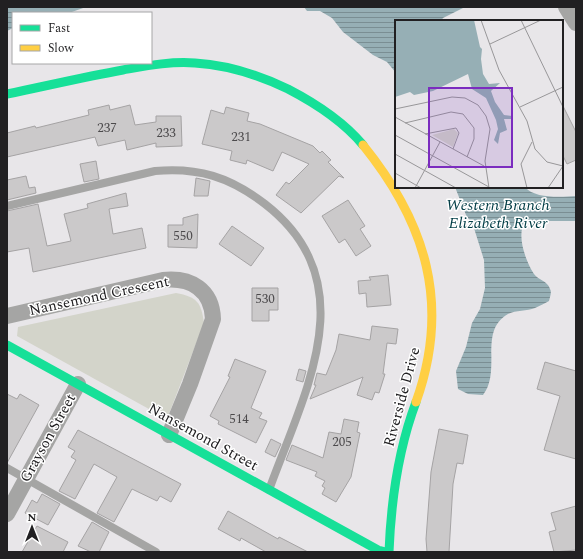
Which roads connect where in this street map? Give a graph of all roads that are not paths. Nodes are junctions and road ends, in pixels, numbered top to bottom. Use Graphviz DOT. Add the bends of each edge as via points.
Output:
graph roads {
  1 [pos="566,7"];
  2 [pos="576,23"];
  3 [pos="7,94"];
  4 [pos="395,188"];
  5 [pos="395,188"];
  6 [pos="7,206"];
  7 [pos="7,316"];
  8 [pos="7,345"];
  9 [pos="78,384"];
  10 [pos="169,435"];
  11 [pos="7,468"];
  12 [pos="26,479"];
  13 [pos="269,490"];
  14 [pos="7,514"];
  15 [pos="156,552"];
  16 [pos="388,552"];
  1 -- 2 [label="street"];
  3 -- 5 [label="street, Riverside Drive" via="158,63 194,63 254,74 284,86 344,125 378,160"];
  4 -- 16 [label="street, Riverside Drive" via="413,223 426,262 431,289 432,318 424,377 407,428 396,474"];
  6 -- 13 [label="lane" via="155,171 195,171 217,176 238,185 275,212 292,229 305,248 319,283 322,314 320,339 311,375"];
  7 -- 10 [label="street, Nansemond Crescent" via="163,280 187,281 199,288 208,298 213,319"];
  8 -- 9 [label="street, Nansemond Street"];
  9 -- 10 [label="street, Nansemond Street"];
  9 -- 12 [label="street, Grayson Street"];
  10 -- 13 [label="street, Nansemond Street"];
  11 -- 12 [label="lane"];
  12 -- 14 [label="street, Grayson Street"];
  12 -- 15 [label="lane"];
  13 -- 16 [label="street, Nansemond Street" via="378,550"];
}
